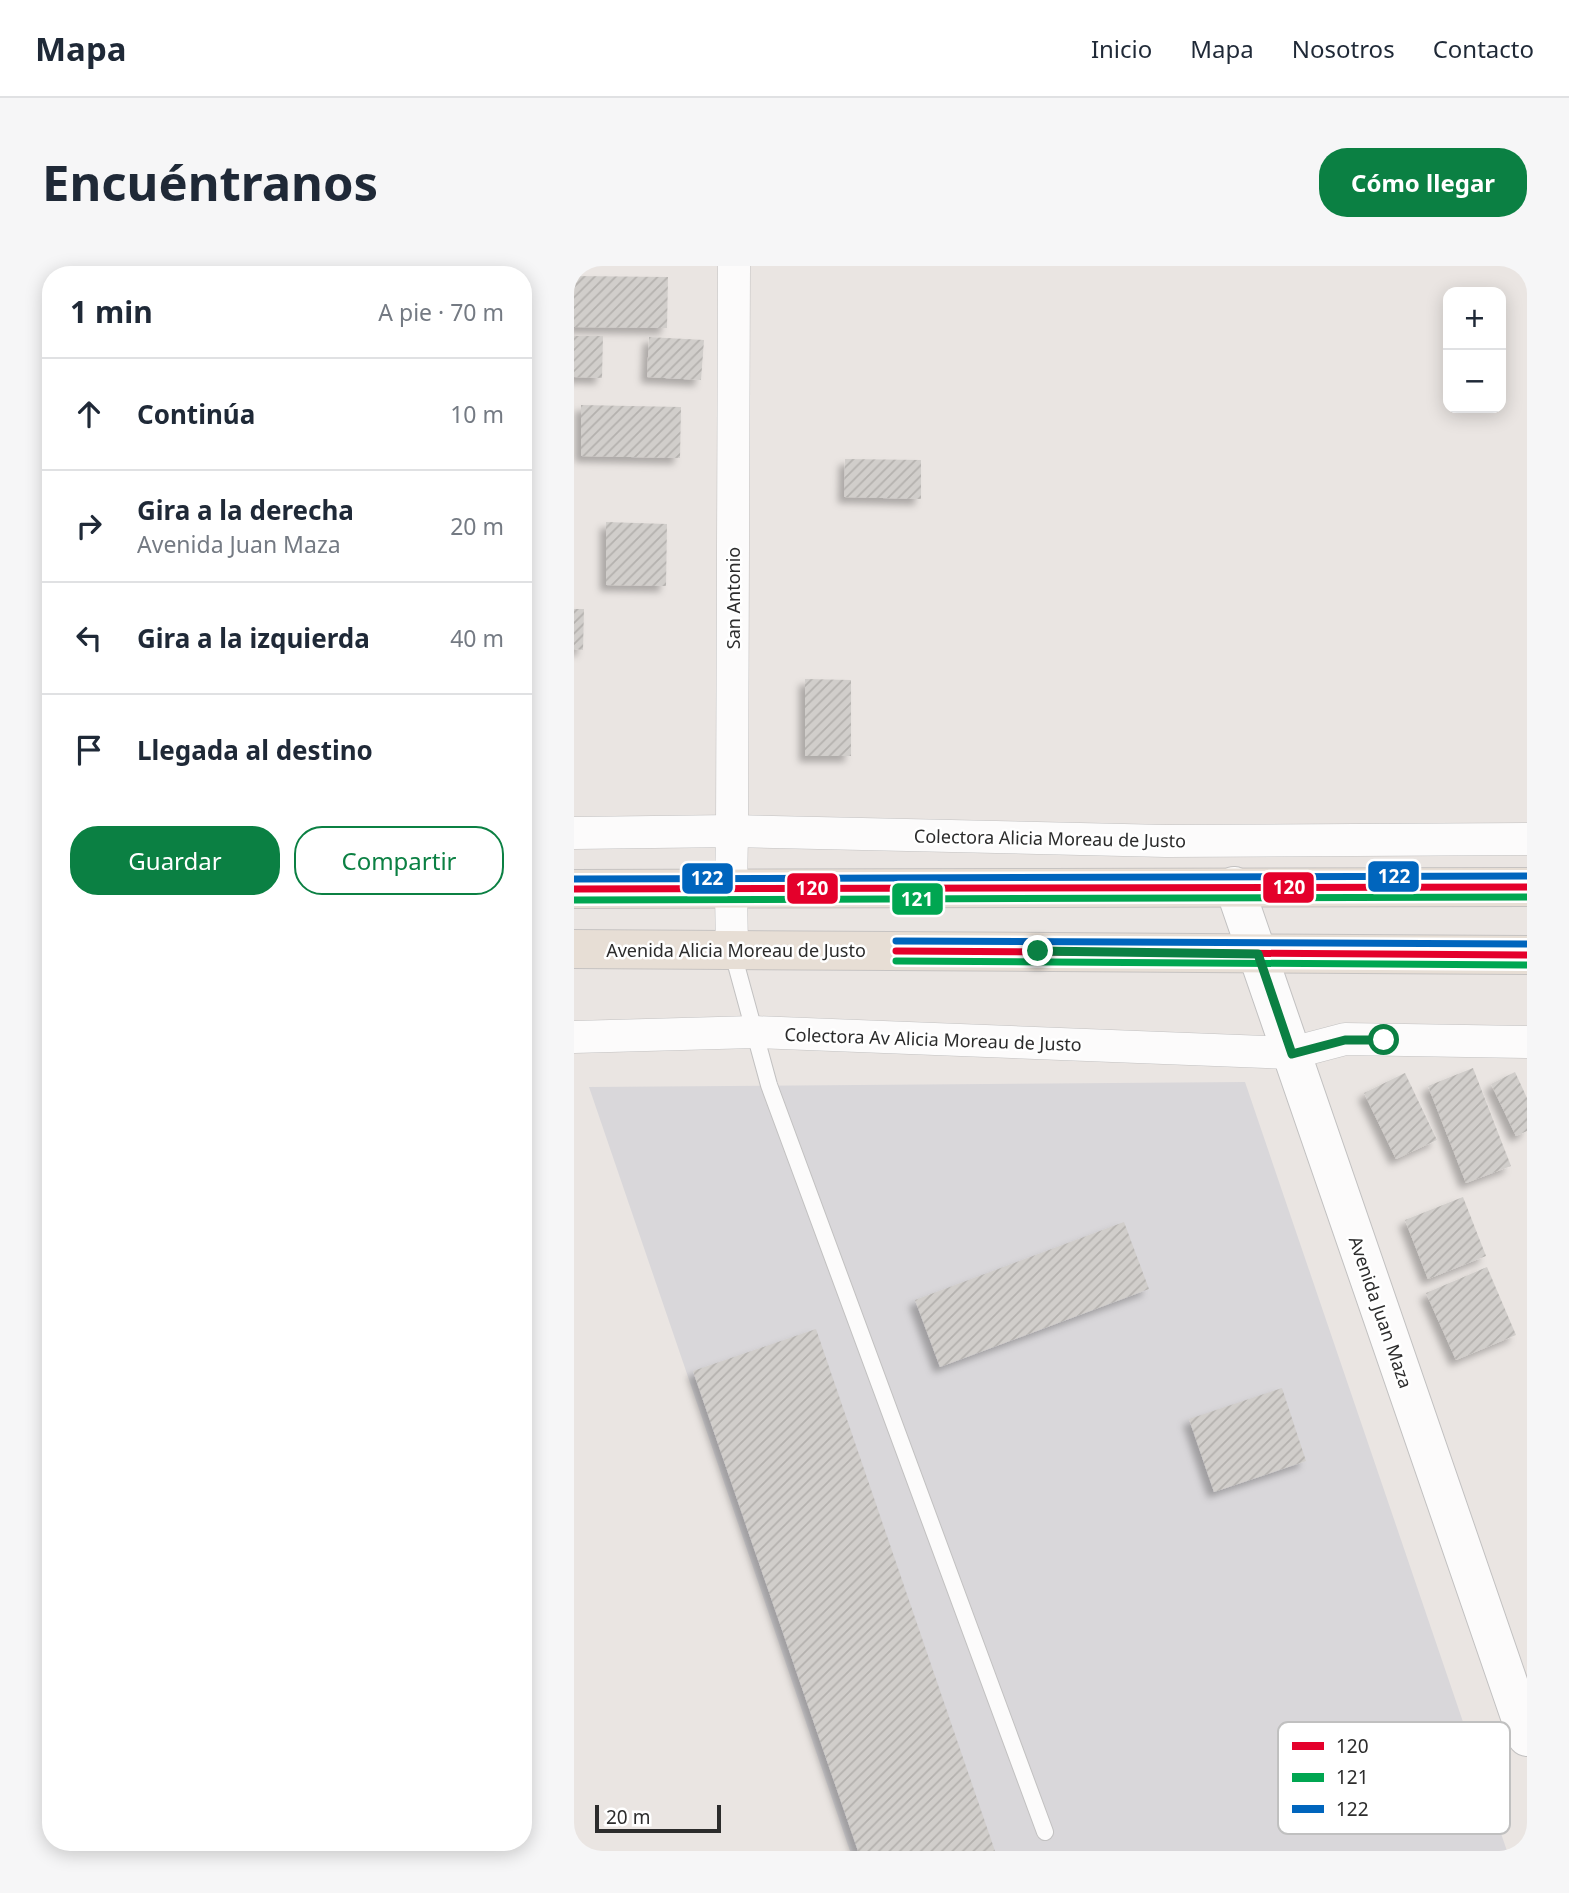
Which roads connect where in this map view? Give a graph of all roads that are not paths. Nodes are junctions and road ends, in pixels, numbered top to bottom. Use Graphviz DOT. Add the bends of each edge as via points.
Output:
graph roads {
  1 [pos="734,266"];
  2 [pos="732,831"];
  3 [pos="574,833"];
  4 [pos="1527,839"];
  5 [pos="1234,886"];
  6 [pos="1527,887"];
  7 [pos="574,889"];
  8 [pos="731,890"];
  9 [pos="732,940"];
  10 [pos="574,949"];
  11 [pos="1258,954"];
  12 [pos="1527,955"];
  13 [pos="754,1032"];
  14 [pos="574,1037"];
  15 [pos="1527,1042"];
  16 [pos="1292,1054"];
  17 [pos="1520,1691"];
  18 [pos="1527,1737"];
  19 [pos="1045,1832"];
  1 -- 2 [label="street, San Antonio"];
  2 -- 3 [label="street, Colectora Alicia Moreau de Justo"];
  2 -- 4 [label="street, Colectora Alicia Moreau de Justo" via="1166,841"];
  2 -- 8 [label="street, San Antonio"];
  5 -- 6 [label="main road"];
  5 -- 8 [label="main road"];
  5 -- 11 [label="main road, Avenida Juan Maza"];
  7 -- 8 [label="main road"];
  8 -- 9 [label="street, San Antonio"];
  9 -- 10 [label="main road, Avenida Alicia Moreau de Justo"];
  9 -- 11 [label="main road, Avenida Alicia Moreau de Justo"];
  9 -- 13 [label="lane"];
  11 -- 12 [label="main road, Avenida Alicia Moreau de Justo"];
  11 -- 16 [label="main road, Avenida Juan Maza"];
  13 -- 14 [label="street, Colectora Av Alicia Moreau de Justo"];
  13 -- 16 [label="street, Colectora Av Alicia Moreau de Justo"];
  13 -- 19 [label="lane" via="769,1086"];
  15 -- 16 [label="street" via="1345,1040"];
  16 -- 17 [label="main road, Avenida Juan Maza"];
  17 -- 18 [label="main road, Avenida Juan Maza"];
}
